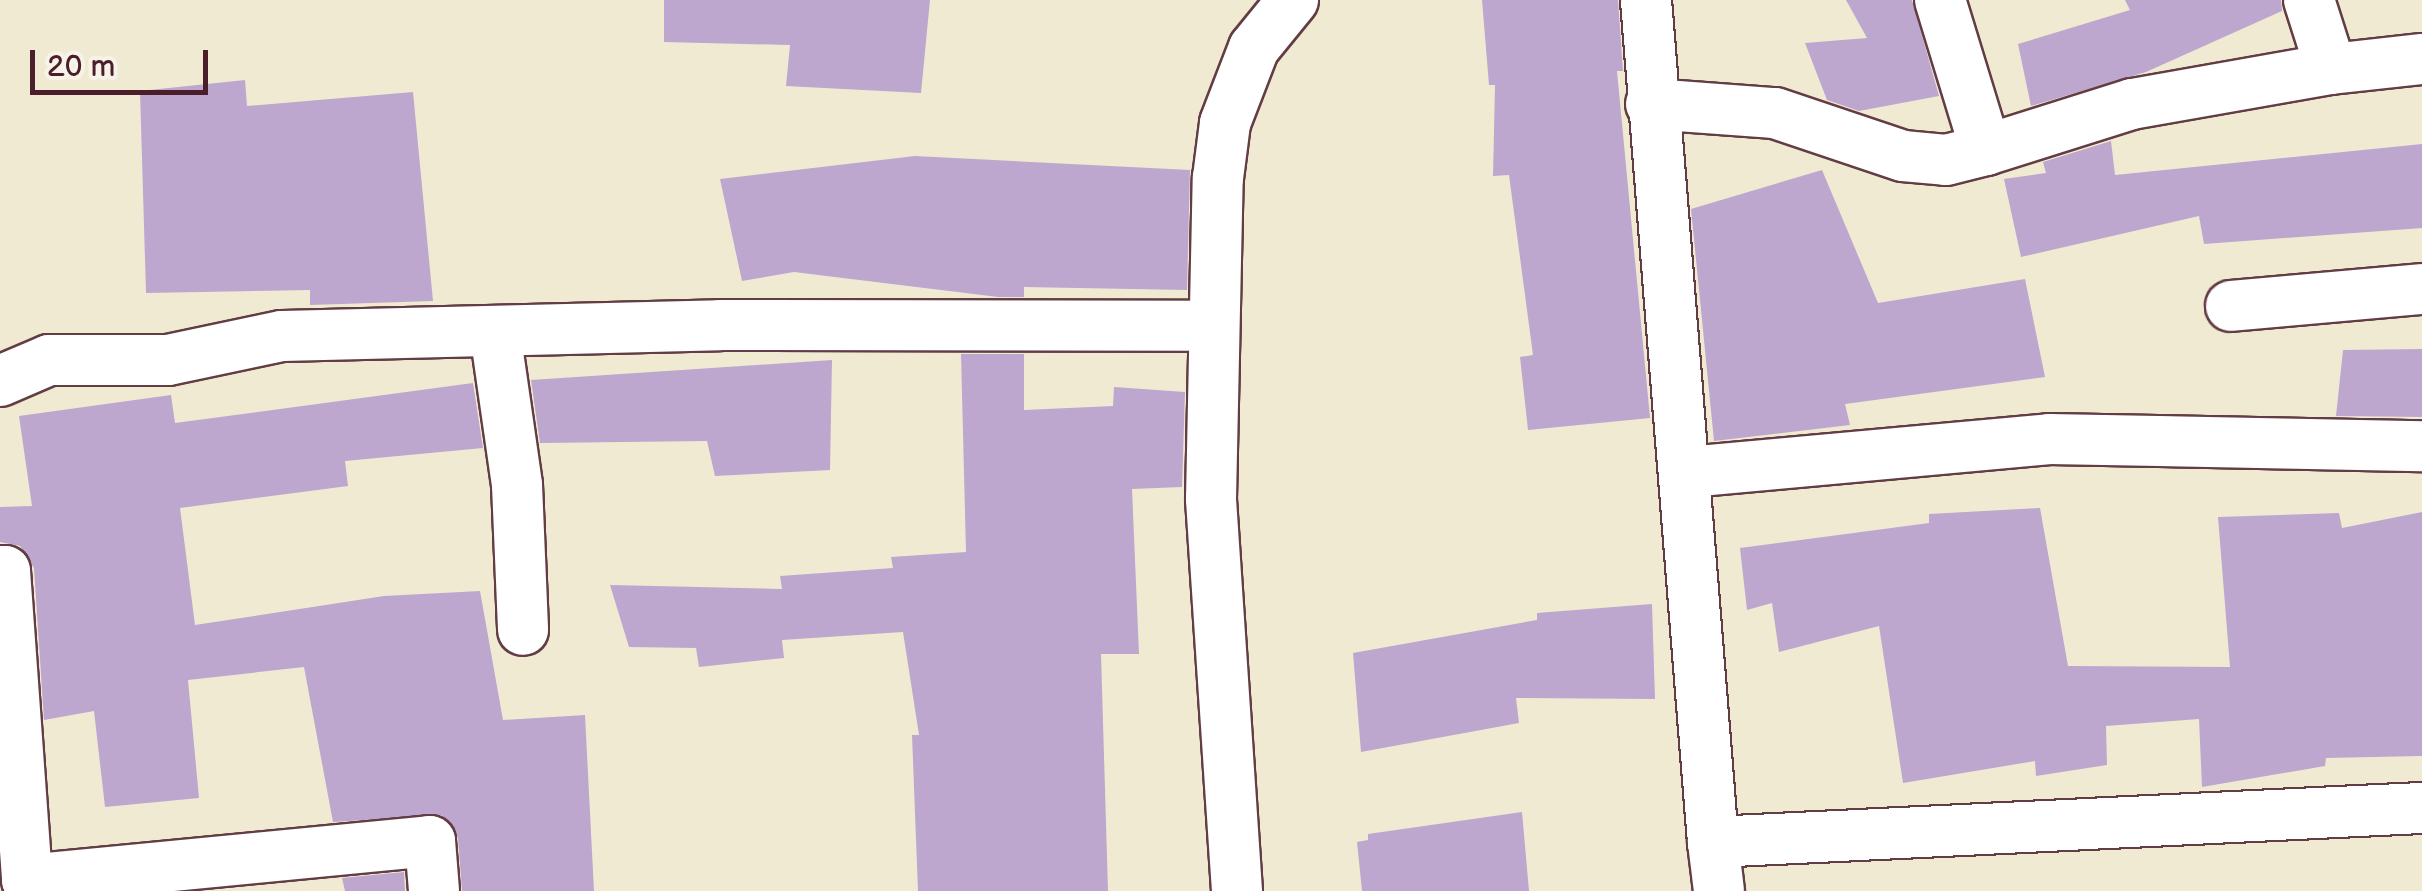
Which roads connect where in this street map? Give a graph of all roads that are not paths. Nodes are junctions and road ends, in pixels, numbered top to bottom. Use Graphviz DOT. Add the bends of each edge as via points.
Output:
graph roads {
  1 [pos="1293,0"];
  2 [pos="1646,0"];
  3 [pos="1940,0"];
  4 [pos="2309,0"];
  5 [pos="2422,59"];
  6 [pos="2331,69"];
  7 [pos="1651,104"];
  8 [pos="1986,150"];
  9 [pos="2422,289"];
  10 [pos="2231,306"];
  11 [pos="1210,326"];
  12 [pos="495,332"];
  13 [pos="0,382"];
  14 [pos="2422,446"];
  15 [pos="1688,472"];
  16 [pos="0,571"];
  17 [pos="523,630"];
  18 [pos="2422,808"];
  19 [pos="1714,842"];
  20 [pos="27,886"];
  21 [pos="434,891"];
  22 [pos="1237,891"];
  23 [pos="1719,891"];
  1 -- 11 [label="street" via="1254,48 1225,124"];
  2 -- 7 [label="street"];
  3 -- 8 [label="street"];
  4 -- 6 [label="street"];
  5 -- 6 [label="street"];
  6 -- 8 [label="street" via="2132,104"];
  7 -- 8 [label="street" via="1775,113 1903,156 1946,160"];
  7 -- 15 [label="street"];
  9 -- 10 [label="street"];
  11 -- 12 [label="street"];
  11 -- 22 [label="street" via="1211,499"];
  12 -- 13 [label="street" via="282,336 168,360 49,360"];
  12 -- 17 [label="street" via="518,485"];
  14 -- 15 [label="street" via="2049,439"];
  15 -- 19 [label="street"];
  16 -- 20 [label="street"];
  18 -- 19 [label="street"];
  19 -- 23 [label="street"];
  20 -- 21 [label="street" via="430,841"];
}
